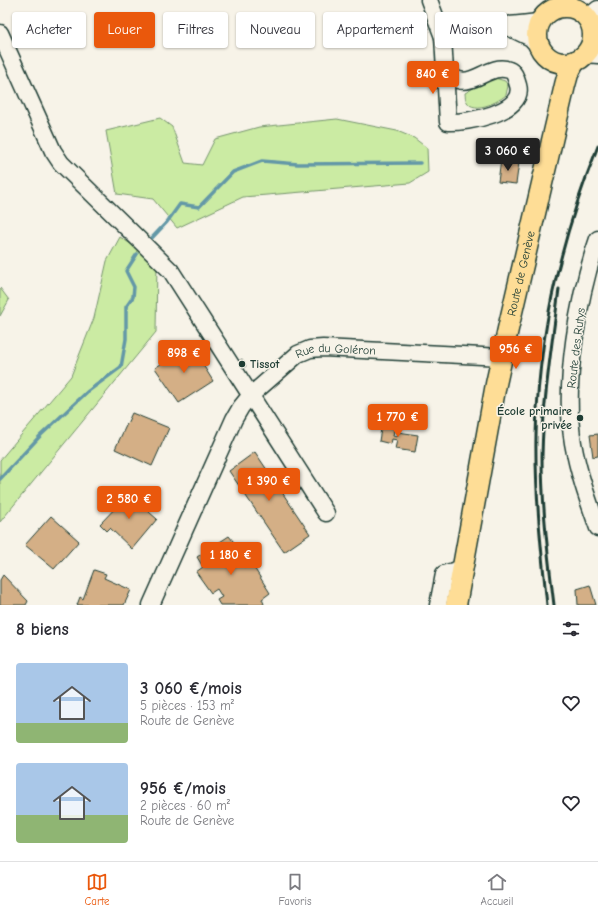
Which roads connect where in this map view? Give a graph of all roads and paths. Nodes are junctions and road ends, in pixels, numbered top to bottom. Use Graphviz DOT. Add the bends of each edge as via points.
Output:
graph roads {
  1 [pos="429,0"];
  2 [pos="545,12"];
  3 [pos="435,16"];
  4 [pos="586,18"];
  5 [pos="507,25"];
  6 [pos="507,27"];
  7 [pos="0,32"];
  8 [pos="444,48"];
  9 [pos="545,53"];
  10 [pos="586,57"];
  11 [pos="445,68"];
  12 [pos="554,132"];
  13 [pos="598,239"];
  14 [pos="502,357"];
  15 [pos="250,396"];
  16 [pos="326,513"];
  17 [pos="598,528"];
  18 [pos="463,568"];
  19 [pos="150,605"];
  20 [pos="438,605"];
  21 [pos="456,605"];
  1 -- 3 [label="street"];
  2 -- 4 [label="main road, Route de Genève" via="557,8"];
  2 -- 5 [label="street"];
  2 -- 9 [label="main road, Route de Genève" via="537,37"];
  4 -- 10 [label="main road, Route de Genève" via="591,46"];
  6 -- 9 [label="street" via="531,38"];
  7 -- 15 [label="street" via="53,151 61,163 171,271"];
  8 -- 11 [label="street"];
  9 -- 10 [label="main road" via="561,62"];
  9 -- 12 [label="main road, Route de Genève" via="553,78"];
  10 -- 12 [label="main road, Route de Genève" via="567,78"];
  11 -- 11 [label="street" via="448,122 470,121 502,110 514,102 518,95 519,88 510,70 498,69 473,80 464,81 453,78"];
  12 -- 14 [label="main road, Route de Genève"];
  13 -- 17 [label="street, Route des Rutys" via="583,293 573,350 570,387 573,443 581,480"];
  14 -- 15 [label="street, Rue du Goléron" via="310,349 298,354"];
  14 -- 18 [label="main road, Route de Genève"];
  15 -- 16 [label="street"];
  15 -- 19 [label="street, Rue du Goléron" via="234,419"];
  18 -- 20 [label="street" via="444,574"];
  18 -- 21 [label="main road, Route de Genève"];
}
